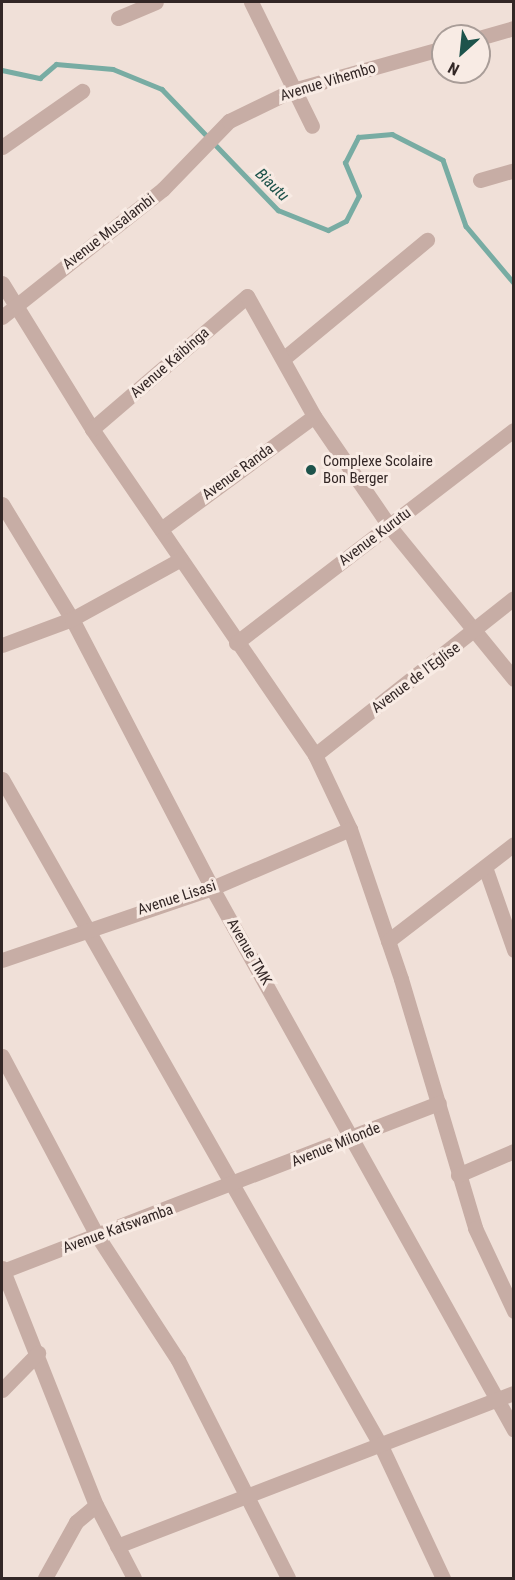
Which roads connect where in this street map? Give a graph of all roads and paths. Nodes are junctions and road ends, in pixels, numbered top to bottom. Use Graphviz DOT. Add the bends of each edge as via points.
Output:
graph roads {
  1 [pos="156,2"];
  2 [pos="250,2"];
  3 [pos="118,18"];
  4 [pos="513,28"];
  5 [pos="491,34"];
  6 [pos="431,51"];
  7 [pos="293,90"];
  8 [pos="82,91"];
  9 [pos="312,126"];
  10 [pos="2,147"];
  11 [pos="199,155"];
  12 [pos="513,170"];
  13 [pos="480,180"];
  14 [pos="427,240"];
  15 [pos="2,283"];
  16 [pos="16,305"];
  17 [pos="2,317"];
  18 [pos="283,359"];
  19 [pos="314,416"];
  20 [pos="92,429"];
  21 [pos="513,430"];
  22 [pos="2,504"];
  23 [pos="390,527"];
  24 [pos="161,529"];
  25 [pos="181,559"];
  26 [pos="513,598"];
  27 [pos="72,619"];
  28 [pos="475,633"];
  29 [pos="236,643"];
  30 [pos="2,645"];
  31 [pos="513,679"];
  32 [pos="315,754"];
  33 [pos="2,779"];
  34 [pos="350,829"];
  35 [pos="513,844"];
  36 [pos="484,867"];
  37 [pos="212,888"];
  38 [pos="87,927"];
  39 [pos="388,941"];
  40 [pos="513,950"];
  41 [pos="2,960"];
  42 [pos="2,1056"];
  43 [pos="440,1104"];
  44 [pos="356,1138"];
  45 [pos="513,1151"];
  46 [pos="458,1175"];
  47 [pos="232,1187"];
  48 [pos="98,1237"];
  49 [pos="2,1269"];
  50 [pos="513,1310"];
  51 [pos="38,1353"];
  52 [pos="2,1390"];
  53 [pos="513,1393"];
  54 [pos="498,1399"];
  55 [pos="513,1430"];
  56 [pos="382,1448"];
  57 [pos="248,1493"];
  58 [pos="96,1505"];
  59 [pos="117,1546"];
  60 [pos="45,1578"];
  61 [pos="134,1578"];
  62 [pos="288,1578"];
  63 [pos="443,1578"];
  1 -- 3 [label="street"];
  2 -- 7 [label="street"];
  4 -- 5 [label="street"];
  6 -- 7 [label="street, Avenue Vihembo"];
  7 -- 9 [label="street"];
  7 -- 11 [label="street, Avenue Vihembo" via="229,121"];
  8 -- 10 [label="street"];
  11 -- 16 [label="street, Avenue Musalambi"];
  12 -- 13 [label="street"];
  14 -- 18 [label="street"];
  15 -- 16 [label="street"];
  16 -- 17 [label="street, Avenue Musalambi"];
  16 -- 20 [label="street"];
  18 -- 19 [label="street"];
  18 -- 20 [label="street, Avenue Kaibinga" via="247,296"];
  19 -- 23 [label="street"];
  19 -- 24 [label="street, Avenue Randa"];
  20 -- 24 [label="street"];
  21 -- 23 [label="street, Avenue Kurutu"];
  22 -- 27 [label="street, Avenue TMK"];
  23 -- 28 [label="street"];
  23 -- 29 [label="street, Avenue Kurutu"];
  24 -- 25 [label="street"];
  25 -- 27 [label="street"];
  25 -- 29 [label="street"];
  26 -- 28 [label="street, Avenue de l'Eglise"];
  27 -- 30 [label="street"];
  27 -- 37 [label="street, Avenue TMK"];
  28 -- 31 [label="street"];
  28 -- 32 [label="street, Avenue de l'Eglise"];
  29 -- 32 [label="street"];
  32 -- 34 [label="street"];
  33 -- 38 [label="street"];
  34 -- 37 [label="street, Avenue Lisasi"];
  34 -- 39 [label="street"];
  35 -- 36 [label="street"];
  36 -- 39 [label="street"];
  36 -- 40 [label="street"];
  37 -- 38 [label="street, Avenue Lisasi"];
  37 -- 44 [label="street, Avenue TMK"];
  38 -- 41 [label="street, Avenue Lisasi"];
  38 -- 47 [label="street"];
  39 -- 43 [label="street"];
  42 -- 48 [label="street"];
  43 -- 44 [label="street, Avenue Milonde"];
  43 -- 46 [label="street"];
  44 -- 47 [label="street, Avenue Milonde"];
  44 -- 54 [label="street, Avenue TMK"];
  45 -- 46 [label="street"];
  46 -- 50 [label="street"];
  47 -- 48 [label="street, Avenue Katswamba"];
  47 -- 56 [label="street"];
  48 -- 49 [label="street, Avenue Katswamba"];
  48 -- 57 [label="street" via="178,1360"];
  49 -- 51 [label="street"];
  51 -- 52 [label="street"];
  51 -- 58 [label="street"];
  53 -- 54 [label="street"];
  54 -- 55 [label="street, Avenue TMK"];
  54 -- 56 [label="street"];
  56 -- 57 [label="street"];
  56 -- 63 [label="street"];
  57 -- 59 [label="street"];
  57 -- 62 [label="street"];
  58 -- 59 [label="street"];
  58 -- 60 [label="street" via="76,1522"];
  59 -- 61 [label="street"];
}
